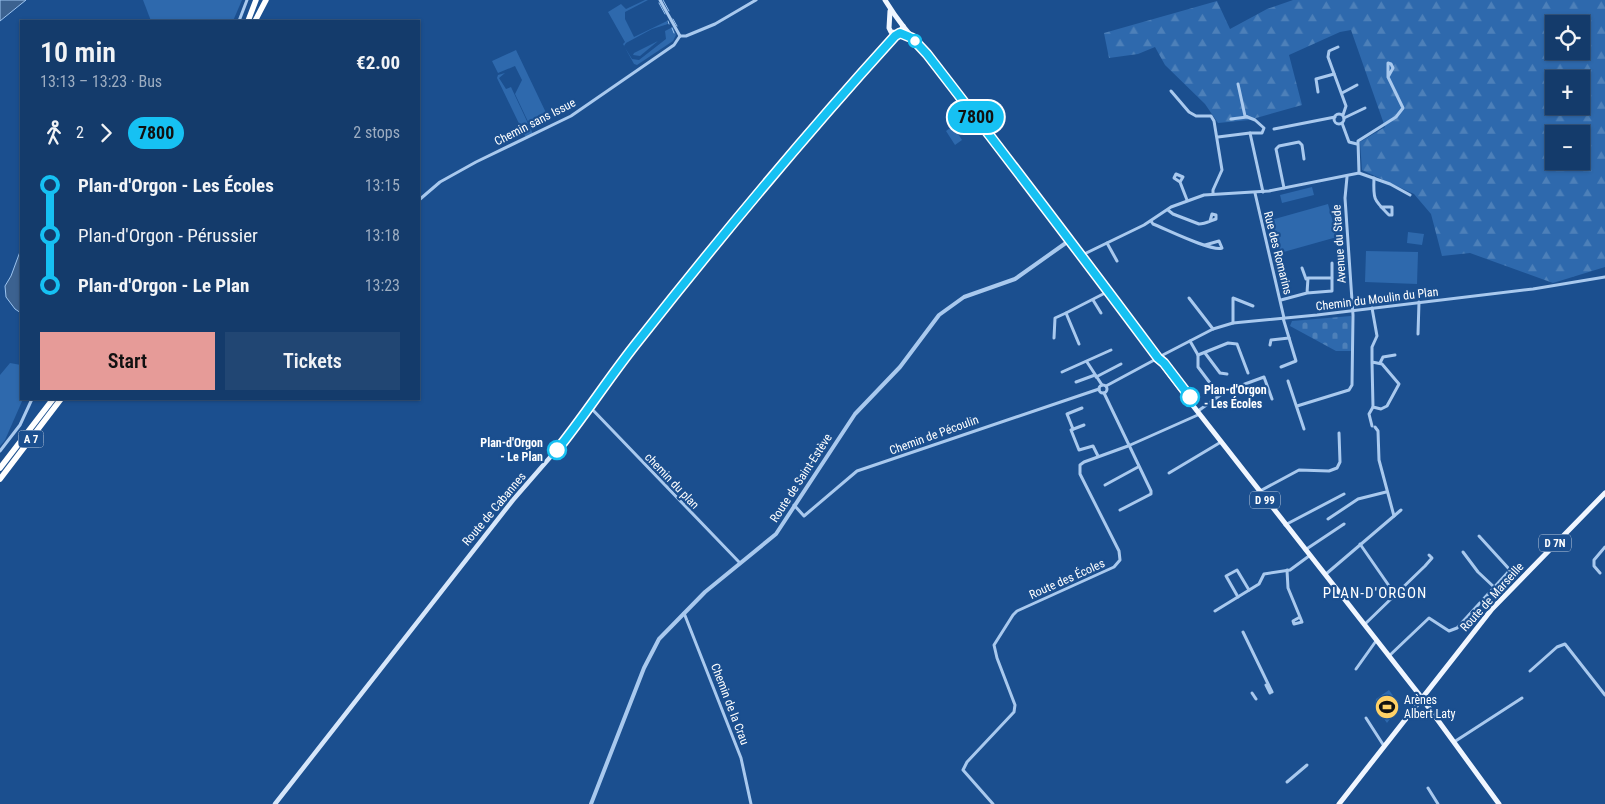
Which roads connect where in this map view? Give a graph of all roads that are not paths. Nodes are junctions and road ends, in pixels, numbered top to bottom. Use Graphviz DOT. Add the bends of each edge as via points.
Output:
graph roads {
  1 [pos="247,0"];
  2 [pos="256,0"];
  3 [pos="264,0"];
  4 [pos="660,0"];
  5 [pos="756,0"];
  6 [pos="885,0"];
  7 [pos="888,6"];
  8 [pos="239,20"];
  9 [pos="248,20"];
  10 [pos="255,20"];
  11 [pos="897,20"];
  12 [pos="891,22"];
  13 [pos="903,26"];
  14 [pos="890,30"];
  15 [pos="898,33"];
  16 [pos="680,36"];
  17 [pos="912,38"];
  18 [pos="886,47"];
  19 [pos="1338,47"];
  20 [pos="1334,74"];
  21 [pos="1388,76"];
  22 [pos="1238,84"];
  23 [pos="1357,85"];
  24 [pos="1171,91"];
  25 [pos="1318,92"];
  26 [pos="1342,93"];
  27 [pos="1365,108"];
  28 [pos="1343,116"];
  29 [pos="1248,117"];
  30 [pos="1335,117"];
  31 [pos="1231,119"];
  32 [pos="1342,123"];
  33 [pos="1274,129"];
  34 [pos="1250,133"];
  35 [pos="1218,137"];
  36 [pos="1357,144"];
  37 [pos="1304,159"];
  38 [pos="1359,173"];
  39 [pos="1346,177"];
  40 [pos="1374,178"];
  41 [pos="1180,182"];
  42 [pos="1284,188"];
  43 [pos="1264,192"];
  44 [pos="1255,193"];
  45 [pos="1213,194"];
  46 [pos="1410,195"];
  47 [pos="420,199"];
  48 [pos="1187,200"];
  49 [pos="1381,207"];
  50 [pos="1168,210"];
  51 [pos="1151,221"];
  52 [pos="1210,221"];
  53 [pos="1070,240"];
  54 [pos="1107,243"];
  55 [pos="1205,245"];
  56 [pos="1080,256"];
  57 [pos="1117,262"];
  58 [pos="1332,263"];
  59 [pos="1302,268"];
  60 [pos="1605,277"];
  61 [pos="1332,278"];
  62 [pos="1306,280"];
  63 [pos="1107,292"];
  64 [pos="1307,293"];
  65 [pos="1190,298"];
  66 [pos="1094,300"];
  67 [pos="1281,300"];
  68 [pos="1419,302"];
  69 [pos="1254,306"];
  70 [pos="1372,308"];
  71 [pos="1352,310"];
  72 [pos="1066,313"];
  73 [pos="1101,313"];
  74 [pos="1284,318"];
  75 [pos="1233,323"];
  76 [pos="1213,329"];
  77 [pos="1418,334"];
  78 [pos="1054,338"];
  79 [pos="1289,338"];
  80 [pos="1190,341"];
  81 [pos="1079,344"];
  82 [pos="1270,345"];
  83 [pos="1111,350"];
  84 [pos="1205,354"];
  85 [pos="1198,355"];
  86 [pos="1395,355"];
  87 [pos="1158,358"];
  88 [pos="1087,362"];
  89 [pos="1372,362"];
  90 [pos="1380,363"];
  91 [pos="1121,364"];
  92 [pos="1281,367"];
  93 [pos="1062,372"];
  94 [pos="1248,373"];
  95 [pos="1227,374"];
  96 [pos="1096,376"];
  97 [pos="1288,381"];
  98 [pos="1076,382"];
  99 [pos="1102,385"];
  100 [pos="1106,386"];
  101 [pos="1099,389"];
  102 [pos="1216,392"];
  103 [pos="1104,393"];
  104 [pos="1272,399"];
  105 [pos="32,400"];
  106 [pos="52,400"];
  107 [pos="60,400"];
  108 [pos="1297,406"];
  109 [pos="590,407"];
  110 [pos="1373,407"];
  111 [pos="1082,408"];
  112 [pos="1199,412"];
  113 [pos="1084,425"];
  114 [pos="1073,429"];
  115 [pos="1304,429"];
  116 [pos="1340,433"];
  117 [pos="1221,442"];
  118 [pos="1128,446"];
  119 [pos="0,451"];
  120 [pos="1098,456"];
  121 [pos="1138,467"];
  122 [pos="0,468"];
  123 [pos="1169,473"];
  124 [pos="0,479"];
  125 [pos="1105,485"];
  126 [pos="1259,492"];
  127 [pos="1386,492"];
  128 [pos="1605,493"];
  129 [pos="1344,494"];
  130 [pos="794,504"];
  131 [pos="1120,510"];
  132 [pos="1402,510"];
  133 [pos="1394,516"];
  134 [pos="1328,518"];
  135 [pos="1344,524"];
  136 [pos="1284,525"];
  137 [pos="1479,536"];
  138 [pos="1360,544"];
  139 [pos="1605,547"];
  140 [pos="1304,550"];
  141 [pos="1464,552"];
  142 [pos="1429,555"];
  143 [pos="1309,556"];
  144 [pos="741,564"];
  145 [pos="1287,570"];
  146 [pos="1600,573"];
  147 [pos="1324,576"];
  148 [pos="1494,587"];
  149 [pos="1249,590"];
  150 [pos="1394,593"];
  151 [pos="1238,597"];
  152 [pos="1215,612"];
  153 [pos="684,613"];
  154 [pos="1300,617"];
  155 [pos="1364,626"];
  156 [pos="1243,632"];
  157 [pos="1376,641"];
  158 [pos="1389,657"];
  159 [pos="1257,667"];
  160 [pos="1356,668"];
  161 [pos="1530,671"];
  162 [pos="1252,693"];
  163 [pos="1605,695"];
  164 [pos="1522,698"];
  165 [pos="1256,699"];
  166 [pos="1421,699"];
  167 [pos="1366,718"];
  168 [pos="1454,742"];
  169 [pos="1384,746"];
  170 [pos="1307,766"];
  171 [pos="1287,782"];
  172 [pos="1428,788"];
  173 [pos="276,804"];
  174 [pos="591,804"];
  175 [pos="751,804"];
  176 [pos="994,804"];
  177 [pos="1339,804"];
  178 [pos="1438,804"];
  179 [pos="1499,804"];
  1 -- 8 [label="street"];
  2 -- 9 [label="highway"];
  3 -- 10 [label="highway"];
  4 -- 16 [label="street"];
  5 -- 16 [label="street" via="715,24"];
  6 -- 7 [label="main road"];
  7 -- 11 [label="main road"];
  7 -- 12 [label="main road"];
  11 -- 12 [label="main road"];
  11 -- 13 [label="main road"];
  12 -- 14 [label="main road"];
  13 -- 15 [label="main road"];
  13 -- 17 [label="main road, D 99"];
  14 -- 15 [label="main road"];
  14 -- 18 [label="main road, Route de Cabannes"];
  15 -- 17 [label="main road, D 99"];
  15 -- 18 [label="main road, Route de Cabannes"];
  16 -- 47 [label="street, Chemin sans Issue" via="674,45 571,116 476,162 440,182"];
  17 -- 53 [label="main road, D 99"];
  18 -- 109 [label="main road, Route de Cabannes" via="730,228"];
  19 -- 20 [label="street" via="1328,55"];
  20 -- 25 [label="street" via="1316,79"];
  20 -- 26 [label="street"];
  21 -- 36 [label="street" via="1401,101 1401,111"];
  22 -- 29 [label="street"];
  23 -- 26 [label="street"];
  24 -- 35 [label="street" via="1188,112 1196,116 1211,116"];
  26 -- 28 [label="street" via="1346,110"];
  27 -- 28 [label="street"];
  28 -- 30 [label="street" via="1338,114"];
  28 -- 32 [label="street"];
  29 -- 31 [label="street"];
  29 -- 34 [label="street" via="1264,129"];
  30 -- 32 [label="street" via="1336,122"];
  30 -- 33 [label="street"];
  32 -- 36 [label="street" via="1349,142"];
  34 -- 35 [label="street"];
  34 -- 43 [label="street"];
  35 -- 45 [label="street" via="1222,170"];
  36 -- 38 [label="street"];
  37 -- 42 [label="street" via="1299,142 1276,148"];
  38 -- 39 [label="street"];
  38 -- 40 [label="street"];
  39 -- 42 [label="street"];
  39 -- 71 [label="street, Avenue du Stade"];
  40 -- 46 [label="street"];
  40 -- 49 [label="street" via="1373,198"];
  41 -- 48 [label="street"];
  42 -- 43 [label="street"];
  43 -- 44 [label="street"];
  44 -- 45 [label="street"];
  44 -- 67 [label="street, Rue des Romarins"];
  45 -- 48 [label="street"];
  48 -- 50 [label="street"];
  50 -- 51 [label="street"];
  50 -- 52 [label="street" via="1199,224"];
  51 -- 54 [label="street"];
  51 -- 55 [label="street"];
  53 -- 56 [label="main road, D 99"];
  53 -- 130 [label="street, Route de Saint-Estève" via="1015,279 964,297 940,315 900,367 855,414"];
  54 -- 56 [label="street"];
  54 -- 57 [label="street"];
  55 -- 55 [label="street" via="1219,241 1222,248 1215,248"];
  56 -- 63 [label="main road, D 99"];
  58 -- 61 [label="street"];
  59 -- 62 [label="street"];
  60 -- 68 [label="street, Chemin du Moulin du Plan"];
  61 -- 62 [label="street" via="1310,277"];
  61 -- 64 [label="street" via="1332,291"];
  62 -- 64 [label="street"];
  63 -- 66 [label="street"];
  63 -- 87 [label="main road, D 99"];
  64 -- 67 [label="street"];
  65 -- 76 [label="street"];
  66 -- 72 [label="street"];
  66 -- 73 [label="street"];
  67 -- 74 [label="street, Rue des Romarins"];
  68 -- 70 [label="street, Chemin du Moulin du Plan"];
  68 -- 77 [label="street"];
  69 -- 75 [label="street" via="1233,298"];
  70 -- 71 [label="street, Chemin du Moulin du Plan"];
  70 -- 89 [label="street" via="1377,334 1372,347"];
  71 -- 74 [label="street, Chemin du Moulin du Plan"];
  71 -- 108 [label="street, Avenue du Stade" via="1352,388"];
  72 -- 78 [label="street" via="1055,318"];
  72 -- 81 [label="street"];
  74 -- 75 [label="street, Chemin du Moulin du Plan"];
  74 -- 79 [label="street, Rue des Romarins"];
  75 -- 76 [label="street, Chemin du Moulin du Plan"];
  76 -- 80 [label="street, Chemin du Moulin du Plan"];
  79 -- 82 [label="street" via="1270,340"];
  79 -- 92 [label="street, Rue des Romarins" via="1296,361"];
  80 -- 85 [label="street"];
  80 -- 87 [label="street, Chemin du Moulin du Plan"];
  83 -- 88 [label="street"];
  84 -- 85 [label="street"];
  84 -- 94 [label="street" via="1228,343 1237,344"];
  84 -- 95 [label="street" via="1220,373"];
  85 -- 102 [label="street" via="1198,367"];
  86 -- 90 [label="street" via="1383,357"];
  87 -- 100 [label="street"];
  87 -- 112 [label="main road, D 99"];
  88 -- 93 [label="street"];
  88 -- 96 [label="street"];
  89 -- 90 [label="street"];
  89 -- 110 [label="street"];
  90 -- 110 [label="street" via="1399,386 1386,407"];
  91 -- 96 [label="street"];
  96 -- 98 [label="street"];
  96 -- 99 [label="street"];
  97 -- 108 [label="street"];
  99 -- 100 [label="street"];
  99 -- 101 [label="street"];
  100 -- 103 [label="street"];
  101 -- 103 [label="street"];
  101 -- 130 [label="street, Chemin de Pécoulin" via="857,471 804,516"];
  103 -- 118 [label="street"];
  104 -- 112 [label="street, Route des Écoles" via="1264,377 1226,391"];
  105 -- 119 [label="street" via="20,425"];
  106 -- 122 [label="highway, A 7"];
  107 -- 124 [label="highway, A 7"];
  108 -- 115 [label="street"];
  109 -- 144 [label="street, chemin du plan"];
  109 -- 173 [label="main road, Route de Cabannes" via="508,506"];
  110 -- 127 [label="street" via="1369,414 1378,431 1379,460"];
  111 -- 114 [label="street" via="1067,414"];
  112 -- 117 [label="main road, D 99"];
  112 -- 118 [label="street, Route des Écoles"];
  113 -- 114 [label="street"];
  114 -- 120 [label="street" via="1070,430 1077,448 1095,447"];
  116 -- 126 [label="street" via="1337,468 1330,471 1299,470"];
  117 -- 123 [label="street"];
  117 -- 126 [label="main road, D 99"];
  118 -- 120 [label="street, Route des Écoles"];
  118 -- 121 [label="street"];
  120 -- 176 [label="street, Route des Écoles" via="1082,463 1079,469 1120,551 1120,560 1114,568 1017,611 994,645 1015,705 1014,712 963,770"];
  121 -- 125 [label="street"];
  121 -- 131 [label="street" via="1151,494"];
  126 -- 136 [label="main road, D 99"];
  127 -- 133 [label="street"];
  127 -- 134 [label="street" via="1364,497"];
  128 -- 166 [label="main road, Route de Marseille / D 7N" via="1492,609"];
  129 -- 136 [label="street"];
  130 -- 144 [label="street, Route de Saint-Estève" via="776,534"];
  132 -- 133 [label="street"];
  133 -- 138 [label="street"];
  135 -- 140 [label="street"];
  136 -- 140 [label="main road, D 99"];
  137 -- 148 [label="street" via="1510,570"];
  138 -- 147 [label="street"];
  138 -- 150 [label="street"];
  139 -- 146 [label="street" via="1594,560 1594,566"];
  140 -- 143 [label="main road, D 99"];
  141 -- 148 [label="street"];
  142 -- 155 [label="street" via="1432,558 1425,566"];
  143 -- 145 [label="street"];
  143 -- 147 [label="main road, D 99"];
  144 -- 153 [label="street, Route de Saint-Estève"];
  145 -- 149 [label="street" via="1264,574 1259,584"];
  145 -- 154 [label="street" via="1288,588"];
  147 -- 155 [label="main road, D 99"];
  148 -- 158 [label="street" via="1453,631 1429,618"];
  149 -- 151 [label="street"];
  149 -- 151 [label="street" via="1237,570 1226,574"];
  151 -- 152 [label="street"];
  153 -- 174 [label="street, Route de Saint-Estève" via="659,639 649,656"];
  153 -- 175 [label="street, Chemin de la Crau" via="741,758"];
  155 -- 157 [label="main road, D 99"];
  156 -- 159 [label="street" via="1271,692"];
  157 -- 158 [label="main road, D 99"];
  157 -- 160 [label="street"];
  158 -- 166 [label="main road, D 99"];
  161 -- 163 [label="street" via="1557,647 1565,644"];
  162 -- 165 [label="street"];
  164 -- 168 [label="street"];
  166 -- 168 [label="main road, D 99"];
  166 -- 169 [label="main road, D 7N"];
  167 -- 169 [label="street"];
  168 -- 179 [label="main road, D 99"];
  169 -- 177 [label="main road, D 7N"];
  170 -- 171 [label="street"];
  172 -- 178 [label="street"];
}
